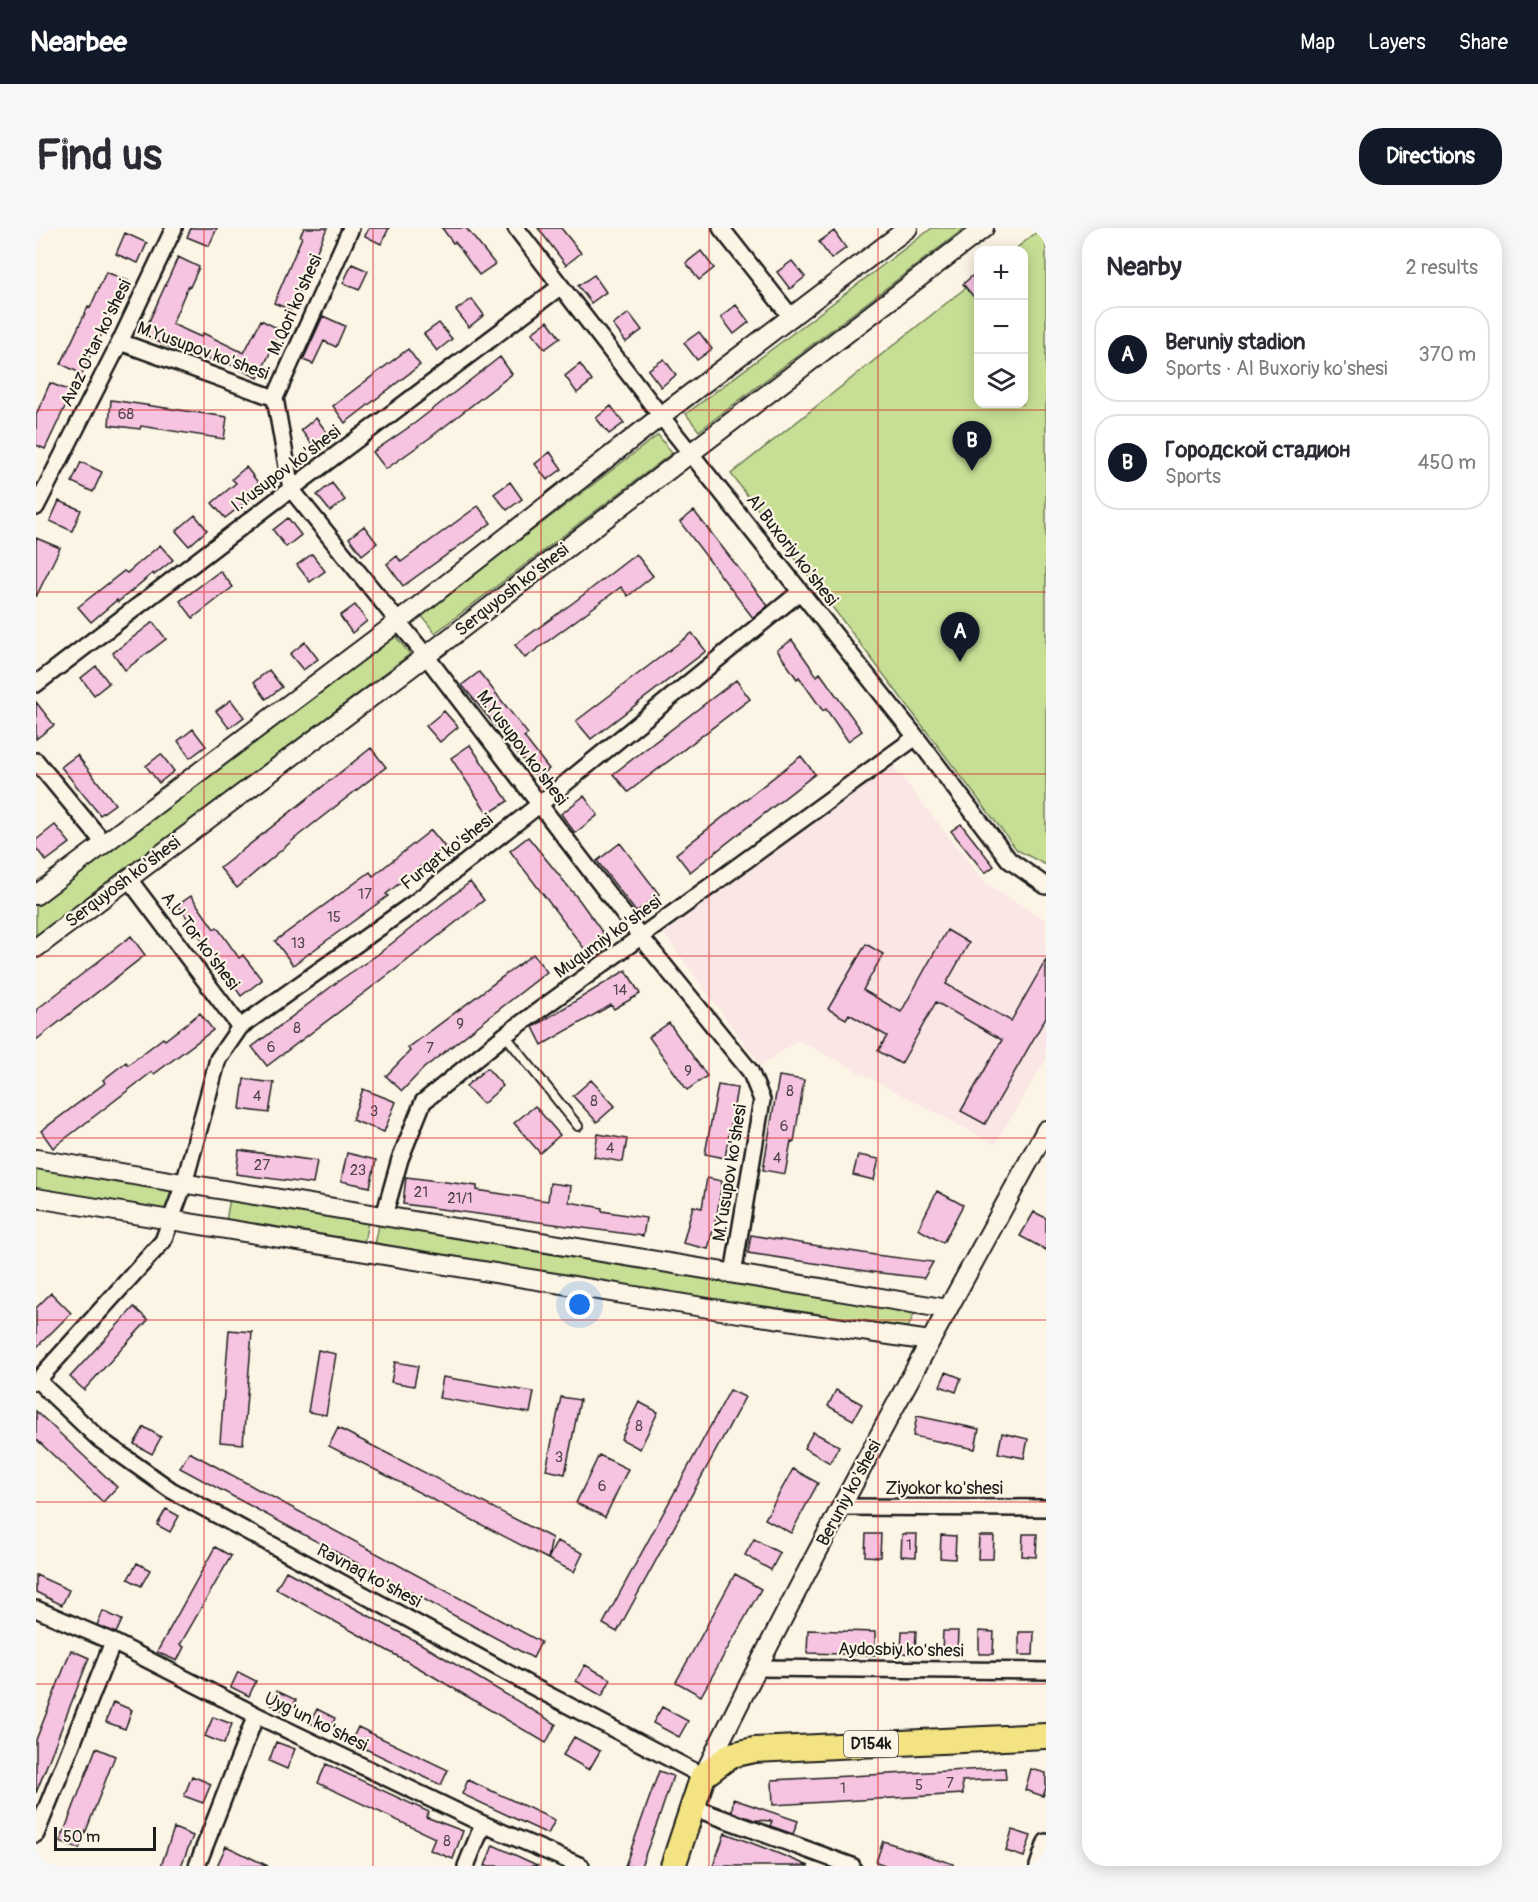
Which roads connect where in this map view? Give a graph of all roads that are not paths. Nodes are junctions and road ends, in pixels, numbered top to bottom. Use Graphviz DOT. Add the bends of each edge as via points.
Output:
graph roads {
  1 [pos="174,228"];
  2 [pos="351,228"];
  3 [pos="516,228"];
  4 [pos="721,228"];
  5 [pos="908,228"];
  6 [pos="984,228"];
  7 [pos="561,286"];
  8 [pos="792,318"];
  9 [pos="120,342"];
  10 [pos="275,398"];
  11 [pos="661,416"];
  12 [pos="690,453"];
  13 [pos="291,489"];
  14 [pos="36,507"];
  15 [pos="800,592"];
  16 [pos="399,622"];
  17 [pos="426,656"];
  18 [pos="36,684"];
  19 [pos="916,737"];
  20 [pos="36,760"];
  21 [pos="540,804"];
  22 [pos="104,843"];
  23 [pos="128,878"];
  24 [pos="1046,886"];
  25 [pos="36,895"];
  26 [pos="641,937"];
  27 [pos="36,948"];
  28 [pos="240,1027"];
  29 [pos="505,1035"];
  30 [pos="578,1125"];
  31 [pos="1046,1130"];
  32 [pos="36,1159"];
  33 [pos="184,1184"];
  34 [pos="36,1198"];
  35 [pos="384,1216"];
  36 [pos="172,1222"];
  37 [pos="733,1274"];
  38 [pos="948,1309"];
  39 [pos="930,1341"];
  40 [pos="37,1381"];
  41 [pos="841,1507"];
  42 [pos="1046,1508"];
  43 [pos="36,1609"];
  44 [pos="113,1642"];
  45 [pos="756,1668"];
  46 [pos="1046,1671"];
  47 [pos="256,1715"];
  48 [pos="1046,1736"];
  49 [pos="703,1776"];
  50 [pos="694,1808"];
  51 [pos="483,1824"];
  52 [pos="36,1834"];
  53 [pos="1046,1843"];
  54 [pos="197,1866"];
  55 [pos="466,1866"];
  56 [pos="581,1866"];
  57 [pos="673,1866"];
  58 [pos="852,1866"];
  59 [pos="1038,1866"];
  1 -- 9 [label="street, Avaz O'tar ko'shesi"];
  2 -- 10 [label="street, M.Qori ko'shesi"];
  3 -- 7 [label="street, Al Buxoriy ko'shesi"];
  4 -- 8 [label="street"];
  5 -- 8 [label="street"];
  6 -- 12 [label="street, Serquyosh ko'shesi"];
  7 -- 11 [label="street, Al Buxoriy ko'shesi"];
  7 -- 13 [label="street, I.Yusupov ko'shesi"];
  8 -- 11 [label="street"];
  9 -- 10 [label="street, M.Yusupov ko'shesi"];
  9 -- 14 [label="street, Avaz O'tar ko'shesi"];
  10 -- 13 [label="street, M.Yusupov ko'shesi"];
  11 -- 12 [label="street, Al Buxoriy ko'shesi"];
  11 -- 16 [label="street"];
  12 -- 15 [label="street, Al Buxoriy ko'shesi"];
  12 -- 17 [label="street, Serquyosh ko'shesi"];
  13 -- 16 [label="street, M.Yusupov ko'shesi"];
  13 -- 18 [label="street, I.Yusupov ko'shesi"];
  15 -- 19 [label="street, Al Buxoriy ko'shesi"];
  15 -- 21 [label="street, Furqat ko'shesi"];
  16 -- 17 [label="street, M.Yusupov ko'shesi"];
  16 -- 22 [label="street"];
  17 -- 21 [label="street, M.Yusupov ko'shesi"];
  17 -- 23 [label="street, Serquyosh ko'shesi"];
  19 -- 24 [label="street, Al Buxoriy ko'shesi" via="1009,860"];
  19 -- 26 [label="street, Muqumiy ko'shesi"];
  20 -- 22 [label="street"];
  21 -- 26 [label="street, M.Yusupov ko'shesi"];
  21 -- 28 [label="street, Furqat ko'shesi" via="414,903"];
  22 -- 25 [label="street"];
  23 -- 27 [label="street, Serquyosh ko'shesi"];
  23 -- 28 [label="street, A.U Tor ko'shesi"];
  26 -- 29 [label="street, Muqumiy ko'shesi"];
  26 -- 37 [label="street, M.Yusupov ko'shesi" via="750,1071 762,1100"];
  28 -- 33 [label="street, Furqat ko'shesi" via="218,1059"];
  29 -- 30 [label="lane"];
  29 -- 35 [label="street, Muqumiy ko'shesi" via="423,1102 400,1159"];
  31 -- 38 [label="street, Beruniy ko'shesi"];
  32 -- 33 [label="street"];
  33 -- 35 [label="street"];
  33 -- 36 [label="street, Furqat ko'shesi"];
  34 -- 36 [label="street"];
  35 -- 37 [label="street"];
  36 -- 39 [label="street"];
  36 -- 40 [label="street, Furqat ko'shesi" via="163,1241"];
  37 -- 38 [label="street"];
  38 -- 39 [label="street, Beruniy ko'shesi"];
  39 -- 41 [label="street, Beruniy ko'shesi"];
  40 -- 49 [label="street, Ravnaq ko'shesi" via="99,1439 171,1490"];
  41 -- 42 [label="street, Ziyokor ko'shesi"];
  41 -- 45 [label="street, Beruniy ko'shesi"];
  43 -- 44 [label="street, Uyg'un ko'shesi"];
  44 -- 47 [label="street, Uyg'un ko'shesi"];
  44 -- 52 [label="street"];
  45 -- 46 [label="street, Aydosbiy ko'shesi"];
  45 -- 49 [label="street, Beruniy ko'shesi"];
  47 -- 51 [label="street, Uyg'un ko'shesi"];
  47 -- 54 [label="street"];
  48 -- 49 [label="main road, D154k" via="754,1750 731,1755"];
  49 -- 50 [label="main road, Beruniy ko'shesi"];
  50 -- 57 [label="main road, Beruniy ko'shesi"];
  50 -- 58 [label="street"];
  51 -- 55 [label="street"];
  51 -- 56 [label="street, Uyg'un ko'shesi"];
  53 -- 59 [label="street"];
}
